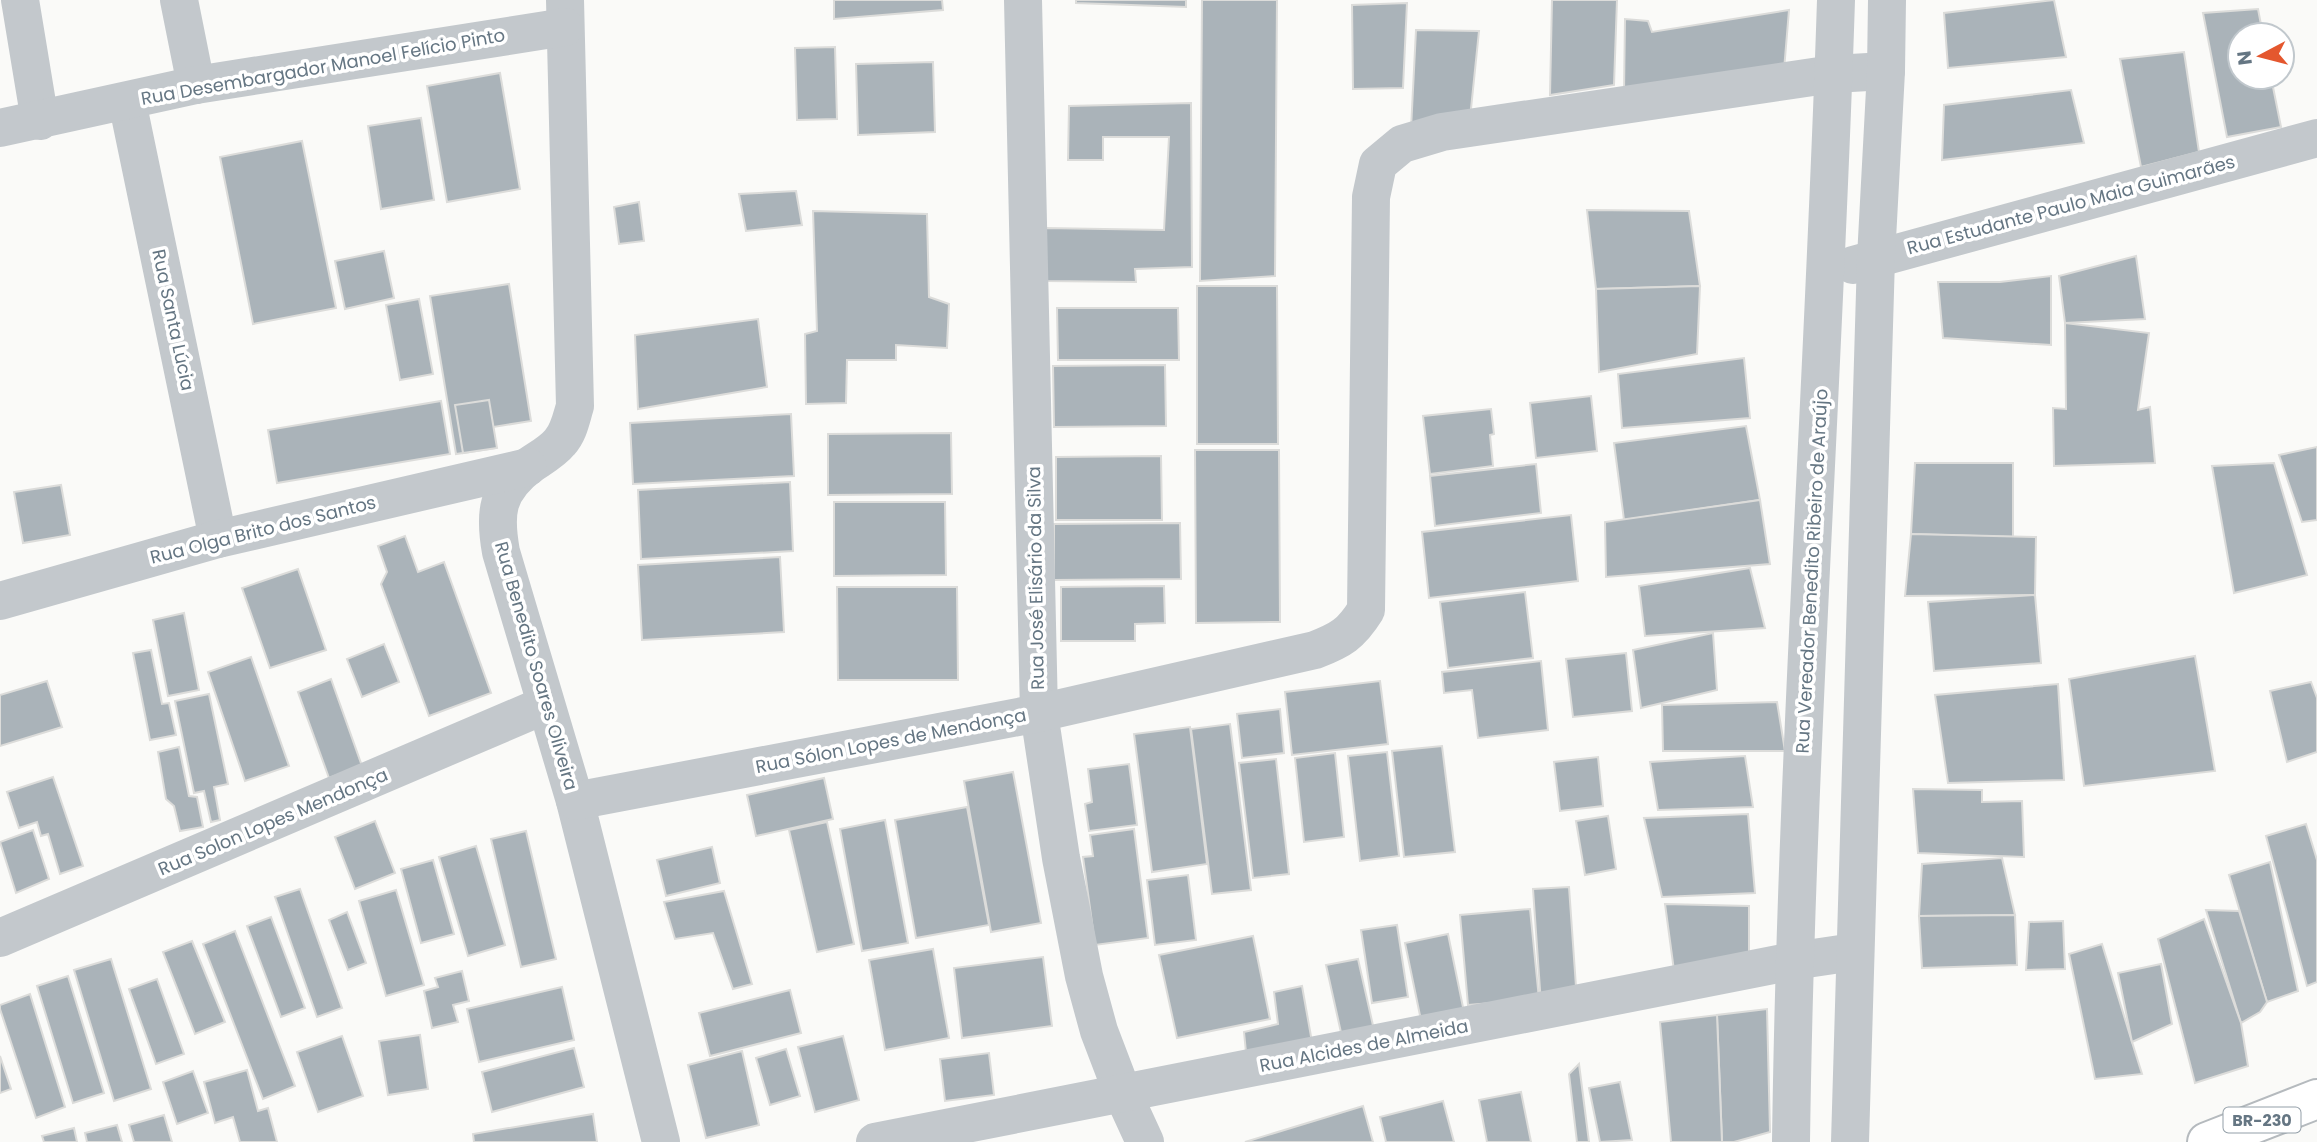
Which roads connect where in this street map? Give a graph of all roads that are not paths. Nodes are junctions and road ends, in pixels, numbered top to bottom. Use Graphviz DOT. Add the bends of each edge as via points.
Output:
graph roads {
  1 [pos="20,0"];
  2 [pos="178,0"];
  3 [pos="1023,0"];
  4 [pos="1836,0"];
  5 [pos="1887,0"];
  6 [pos="565,14"];
  7 [pos="1886,71"];
  8 [pos="1833,74"];
  9 [pos="196,85"];
  10 [pos="127,100"];
  11 [pos="40,121"];
  12 [pos="0,128"];
  13 [pos="2317,138"];
  14 [pos="1876,258"];
  15 [pos="1826,274"];
  16 [pos="528,467"];
  17 [pos="218,538"];
  18 [pos="0,601"];
  19 [pos="545,705"];
  20 [pos="1039,713"];
  21 [pos="575,801"];
  22 [pos="0,939"];
  23 [pos="1854,952"];
  24 [pos="1793,961"];
  25 [pos="1122,1094"];
  26 [pos="2317,1099"];
  27 [pos="2225,1139"];
  28 [pos="661,1142"];
  29 [pos="875,1142"];
  30 [pos="1145,1142"];
  31 [pos="1791,1142"];
  32 [pos="1850,1142"];
  1 -- 11 [label="street"];
  2 -- 9 [label="street"];
  3 -- 20 [label="street, Rua José Elisário da Silva"];
  4 -- 8 [label="street, Rua Vereador Benedito Ribeiro de Araújo"];
  5 -- 7 [label="street"];
  6 -- 9 [label="street, Rua Desembargador Manoel Felício Pinto"];
  6 -- 16 [label="street, Rua Benedito Soares Oliveira" via="575,406 561,441"];
  7 -- 8 [label="street, Rua Sólon Lopes de Mendonça"];
  7 -- 14 [label="street"];
  8 -- 15 [label="street, Rua Vereador Benedito Ribeiro de Araújo"];
  8 -- 20 [label="street, Rua Sólon Lopes de Mendonça" via="1443,132 1402,144 1378,164 1371,197 1366,610 1354,629 1315,650"];
  9 -- 10 [label="street, Rua Desembargador Manoel Felício Pinto"];
  10 -- 11 [label="street, Rua Desembargador Manoel Felício Pinto"];
  10 -- 17 [label="street, Rua Santa Lúcia"];
  11 -- 12 [label="street, Rua Desembargador Manoel Felício Pinto"];
  13 -- 14 [label="street, Rua Estudante Paulo Maia Guimarães"];
  14 -- 15 [label="street, Rua Estudante Paulo Maia Guimarães"];
  14 -- 23 [label="street"];
  15 -- 24 [label="street, Rua Vereador Benedito Ribeiro de Araújo"];
  16 -- 17 [label="street, Rua Olga Brito dos Santos"];
  16 -- 19 [label="street, Rua Benedito Soares Oliveira" via="504,491 496,523"];
  17 -- 18 [label="street, Rua Olga Brito dos Santos"];
  19 -- 21 [label="street, Rua Benedito Soares Oliveira"];
  19 -- 22 [label="street, Rua Solon Lopes Mendonça"];
  20 -- 21 [label="street, Rua Sólon Lopes de Mendonça"];
  20 -- 25 [label="street, Rua José Elisário da Silva" via="1084,976"];
  21 -- 28 [label="street, Rua Benedito Soares Oliveira"];
  23 -- 24 [label="street, Rua Alcides de Almeida"];
  23 -- 32 [label="street"];
  24 -- 25 [label="street, Rua Alcides de Almeida"];
  24 -- 31 [label="street, Rua Vereador Benedito Ribeiro de Araújo"];
  25 -- 29 [label="street, Rua Alcides de Almeida"];
  25 -- 30 [label="street, Rua José Elisário da Silva"];
  26 -- 27 [label="main road, BR-230"];
}
